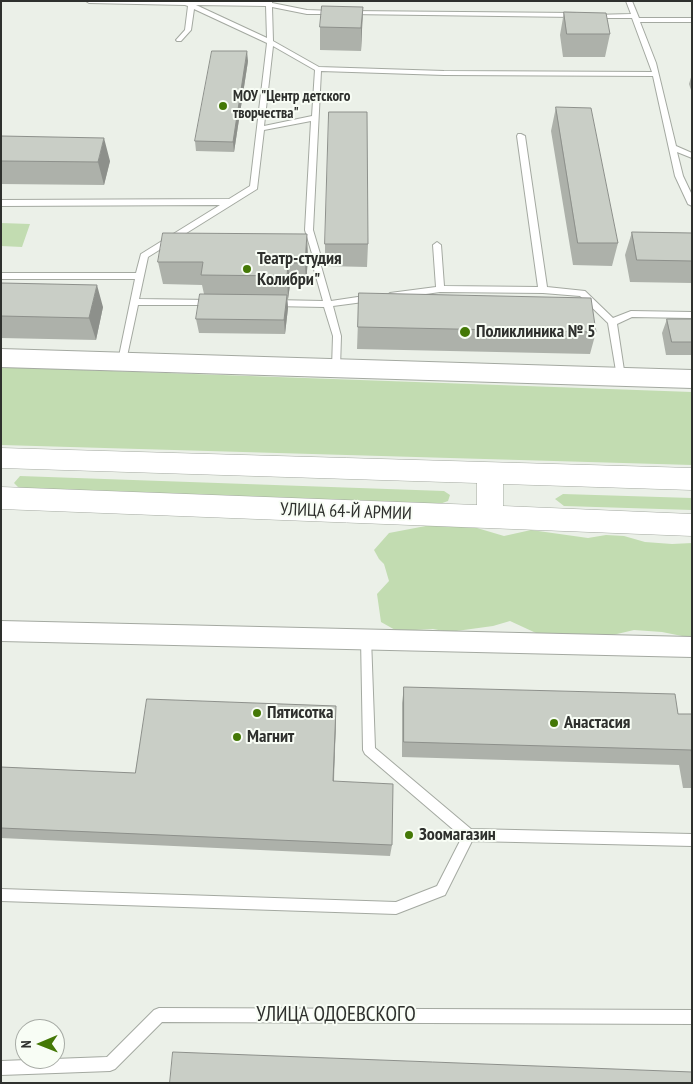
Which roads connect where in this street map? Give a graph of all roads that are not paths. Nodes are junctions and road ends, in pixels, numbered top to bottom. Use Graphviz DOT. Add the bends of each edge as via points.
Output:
graph roads {
  1 [pos="90,1"];
  2 [pos="629,1"];
  3 [pos="269,2"];
  4 [pos="190,3"];
  5 [pos="635,18"];
  6 [pos="692,20"];
  7 [pos="178,40"];
  8 [pos="270,42"];
  9 [pos="318,69"];
  10 [pos="656,74"];
  11 [pos="315,118"];
  12 [pos="260,129"];
  13 [pos="521,136"];
  14 [pos="672,147"];
  15 [pos="692,156"];
  16 [pos="230,202"];
  17 [pos="1,203"];
  18 [pos="692,204"];
  19 [pos="437,245"];
  20 [pos="317,257"];
  21 [pos="317,266"];
  22 [pos="1,276"];
  23 [pos="140,276"];
  24 [pos="440,290"];
  25 [pos="544,290"];
  26 [pos="135,302"];
  27 [pos="222,303"];
  28 [pos="261,303"];
  29 [pos="328,304"];
  30 [pos="692,315"];
  31 [pos="612,322"];
  32 [pos="1,358"];
  33 [pos="122,361"];
  34 [pos="336,368"];
  35 [pos="621,377"];
  36 [pos="692,379"];
  37 [pos="1,458"];
  38 [pos="490,472"];
  39 [pos="692,479"];
  40 [pos="1,498"];
  41 [pos="490,518"];
  42 [pos="692,525"];
  43 [pos="1,631"];
  44 [pos="366,638"];
  45 [pos="692,647"];
  46 [pos="469,835"];
  47 [pos="692,840"];
  48 [pos="1,895"];
  49 [pos="692,1017"];
  50 [pos="1,1068"];
  1 -- 4 [label="lane"];
  2 -- 5 [label="lane"];
  3 -- 4 [label="lane"];
  3 -- 5 [label="lane" via="307,12"];
  3 -- 8 [label="lane"];
  4 -- 7 [label="lane" via="188,30"];
  4 -- 8 [label="lane"];
  5 -- 6 [label="lane"];
  5 -- 10 [label="lane"];
  8 -- 9 [label="lane"];
  8 -- 12 [label="lane"];
  9 -- 10 [label="lane"];
  9 -- 11 [label="lane"];
  10 -- 14 [label="lane"];
  11 -- 12 [label="lane"];
  11 -- 20 [label="lane" via="309,230"];
  12 -- 16 [label="lane" via="254,187"];
  13 -- 25 [label="lane"];
  14 -- 15 [label="lane"];
  14 -- 18 [label="lane" via="679,176"];
  16 -- 17 [label="lane"];
  16 -- 23 [label="lane" via="144,256"];
  19 -- 24 [label="lane"];
  21 -- 29 [label="lane"];
  22 -- 23 [label="lane"];
  23 -- 26 [label="lane"];
  24 -- 25 [label="lane"];
  24 -- 29 [label="lane"];
  25 -- 31 [label="lane" via="582,293"];
  26 -- 27 [label="lane"];
  26 -- 33 [label="lane"];
  28 -- 29 [label="lane"];
  29 -- 34 [label="lane" via="338,336"];
  30 -- 31 [label="lane" via="630,314"];
  31 -- 35 [label="lane"];
  32 -- 33 [label="street"];
  33 -- 34 [label="street"];
  34 -- 35 [label="street"];
  35 -- 36 [label="street"];
  37 -- 38 [label="highway"];
  38 -- 39 [label="highway"];
  38 -- 41 [label="highway"];
  40 -- 41 [label="highway, УЛИЦА 64-Й АРМИИ"];
  41 -- 42 [label="highway, УЛИЦА 64-Й АРМИИ"];
  43 -- 44 [label="street"];
  44 -- 45 [label="street"];
  44 -- 46 [label="lane" via="369,750"];
  46 -- 47 [label="lane"];
  46 -- 48 [label="lane" via="440,891 396,908"];
  49 -- 50 [label="lane, УЛИЦА ОДОЕВСКОГО" via="159,1015 110,1064"];
}
